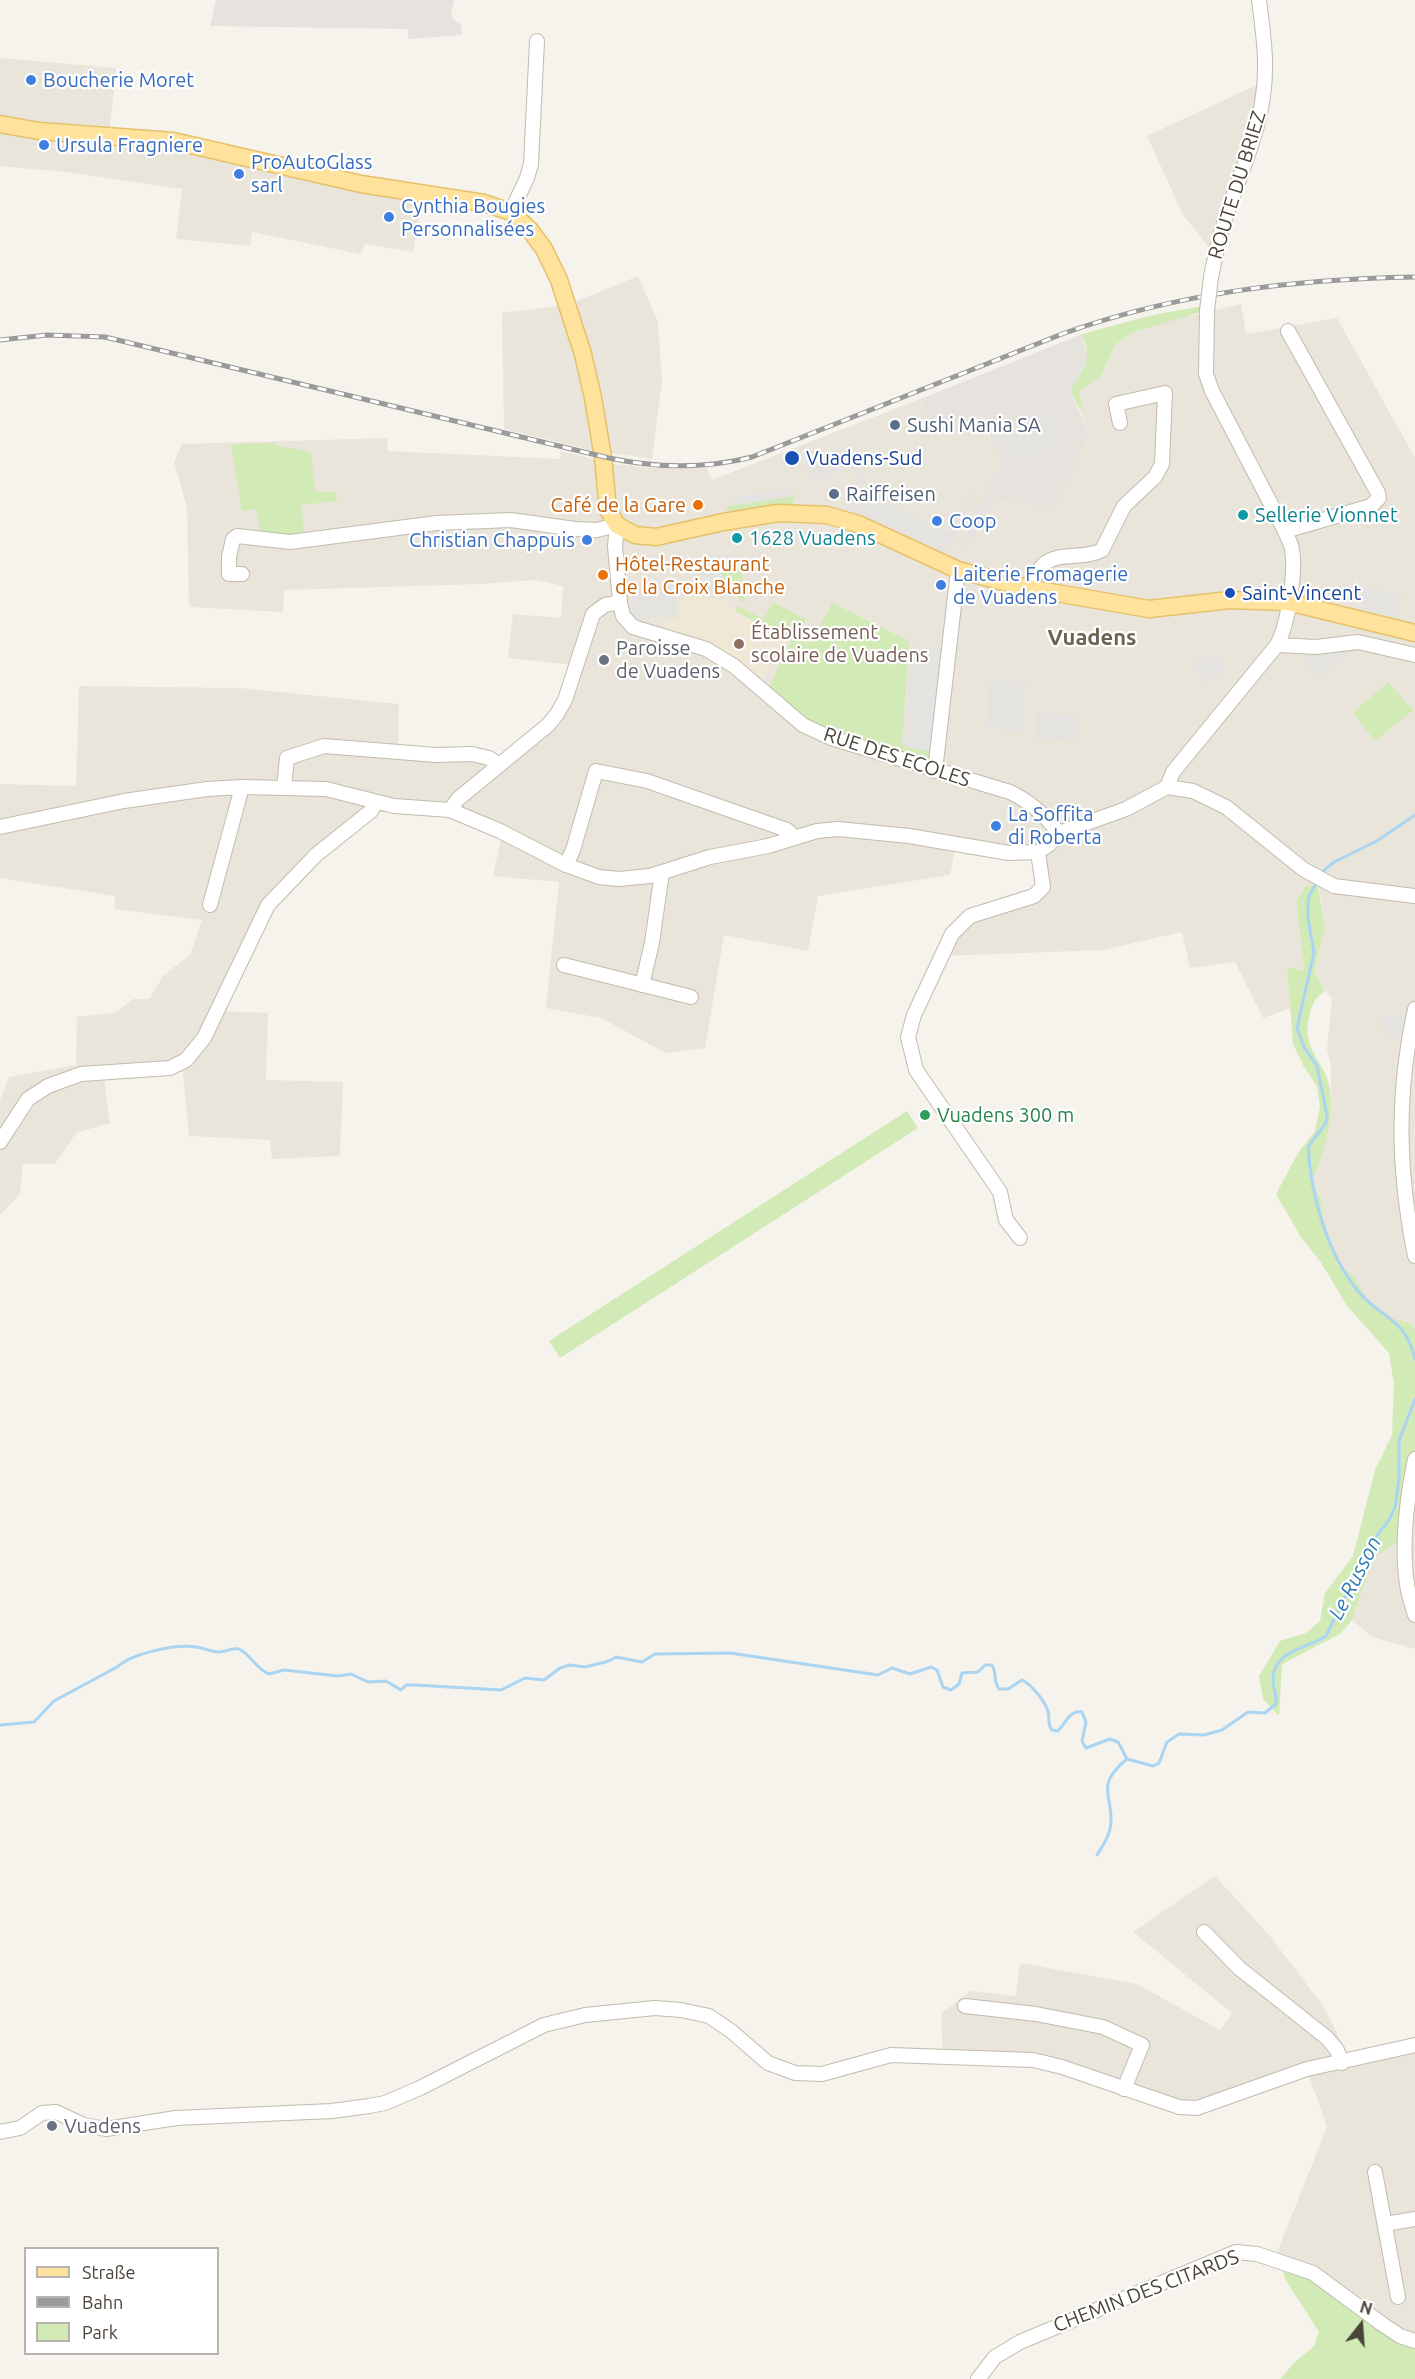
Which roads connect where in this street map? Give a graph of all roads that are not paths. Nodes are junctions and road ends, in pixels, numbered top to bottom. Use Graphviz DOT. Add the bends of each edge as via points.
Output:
graph roads {
  1 [pos="1259,0"];
  2 [pos="537,41"];
  3 [pos="0,124"];
  4 [pos="511,212"];
  5 [pos="1288,331"];
  6 [pos="1120,423"];
  7 [pos="617,525"];
  8 [pos="1285,531"];
  9 [pos="958,570"];
  10 [pos="242,574"];
  11 [pos="1027,588"];
  12 [pos="620,602"];
  13 [pos="1288,602"];
  14 [pos="1415,633"];
  15 [pos="1276,645"];
  16 [pos="1415,655"];
  17 [pos="499,765"];
  18 [pos="936,771"];
  19 [pos="242,787"];
  20 [pos="284,787"];
  21 [pos="1167,787"];
  22 [pos="376,802"];
  23 [pos="450,810"];
  24 [pos="0,827"];
  25 [pos="1059,833"];
  26 [pos="795,838"];
  27 [pos="1038,852"];
  28 [pos="566,865"];
  29 [pos="662,872"];
  30 [pos="1415,896"];
  31 [pos="210,905"];
  32 [pos="564,965"];
  33 [pos="642,985"];
  34 [pos="691,997"];
  35 [pos="1415,1009"];
  36 [pos="0,1142"];
  37 [pos="1020,1238"];
  38 [pos="1415,1256"];
  39 [pos="1415,1459"];
  40 [pos="1415,1615"];
  41 [pos="1204,1932"];
  42 [pos="964,2006"];
  43 [pos="1415,2045"];
  44 [pos="1342,2063"];
  45 [pos="1124,2090"];
  46 [pos="0,2132"];
  47 [pos="1375,2172"];
  48 [pos="1415,2219"];
  49 [pos="1385,2224"];
  50 [pos="1398,2297"];
  51 [pos="1415,2341"];
  52 [pos="978,2379"];
  1 -- 8 [label="street, ROUTE DU BRIEZ, bridge" via="1264,95 1210,277 1206,374"];
  2 -- 4 [label="street" via="531,164"];
  3 -- 4 [label="main road" via="39,131 173,141 361,184 484,202"];
  4 -- 7 [label="main road" via="544,249 569,307 593,398 608,510"];
  5 -- 8 [label="street" via="1379,498 1371,506"];
  6 -- 11 [label="street" via="1116,404 1165,393 1162,464 1158,473 1124,506 1102,550 1050,561"];
  7 -- 9 [label="main road" via="635,535 656,537 760,515 827,515 865,527"];
  7 -- 10 [label="street" via="575,530 511,520 437,523 290,542 237,536 233,538 229,574"];
  7 -- 12 [label="street"];
  8 -- 13 [label="street, ROUTE DU BRIEZ" via="1292,546 1293,563"];
  9 -- 11 [label="main road"];
  9 -- 18 [label="street"];
  11 -- 13 [label="main road" via="1149,609 1230,600"];
  12 -- 17 [label="street" via="605,605 592,614 557,714"];
  12 -- 18 [label="street, RUE DES ECOLES" via="623,616 633,627 706,649 734,666 803,725 831,738"];
  13 -- 14 [label="main road"];
  13 -- 15 [label="street, ROUTE DU BRIEZ" via="1284,631"];
  15 -- 16 [label="street" via="1316,647 1359,642"];
  15 -- 21 [label="street, ROUTE DU BRIEZ" via="1173,772"];
  17 -- 20 [label="street" via="472,754 324,746 287,758"];
  17 -- 23 [label="street"];
  18 -- 25 [label="street, RUE DES ECOLES" via="1028,800"];
  19 -- 20 [label="street"];
  19 -- 24 [label="street" via="134,799"];
  19 -- 31 [label="street"];
  20 -- 22 [label="street" via="326,789"];
  21 -- 25 [label="street" via="1126,809"];
  21 -- 30 [label="street" via="1193,791 1226,807 1319,878 1350,889"];
  22 -- 23 [label="street"];
  22 -- 36 [label="street" via="371,811 316,855 268,905 204,1038 186,1060 170,1068 81,1074 48,1086 28,1099"];
  23 -- 28 [label="street"];
  25 -- 27 [label="street"];
  26 -- 27 [label="street" via="817,831 862,830 1009,853"];
  26 -- 28 [label="street" via="787,830 647,781 596,771"];
  26 -- 29 [label="street"];
  27 -- 37 [label="street" via="1043,887 1034,896 970,916 952,934 914,1015 908,1037 916,1070 1000,1192 1006,1220"];
  28 -- 29 [label="street" via="607,879 633,879"];
  29 -- 33 [label="street"];
  32 -- 33 [label="street"];
  33 -- 34 [label="street"];
  35 -- 38 [label="street" via="1406,1051 1400,1155"];
  39 -- 40 [label="street" via="1405,1546 1407,1583"];
  41 -- 44 [label="street" via="1239,1968 1328,2038"];
  42 -- 45 [label="street" via="1103,2027 1142,2045"];
  43 -- 44 [label="street"];
  44 -- 45 [label="street" via="1308,2069 1197,2108 1179,2107"];
  45 -- 46 [label="street" via="1033,2060 891,2055 822,2073 795,2073 768,2063 709,2016 655,2008 585,2015 544,2025 385,2103 332,2111 176,2118 106,2129 84,2125 56,2112 42,2113 20,2128"];
  47 -- 49 [label="street"];
  48 -- 49 [label="street"];
  49 -- 50 [label="street"];
  51 -- 52 [label="street, CHEMIN DES CITARDS" via="1382,2324 1313,2273 1257,2254 1236,2252 1020,2342 995,2358"];
}
